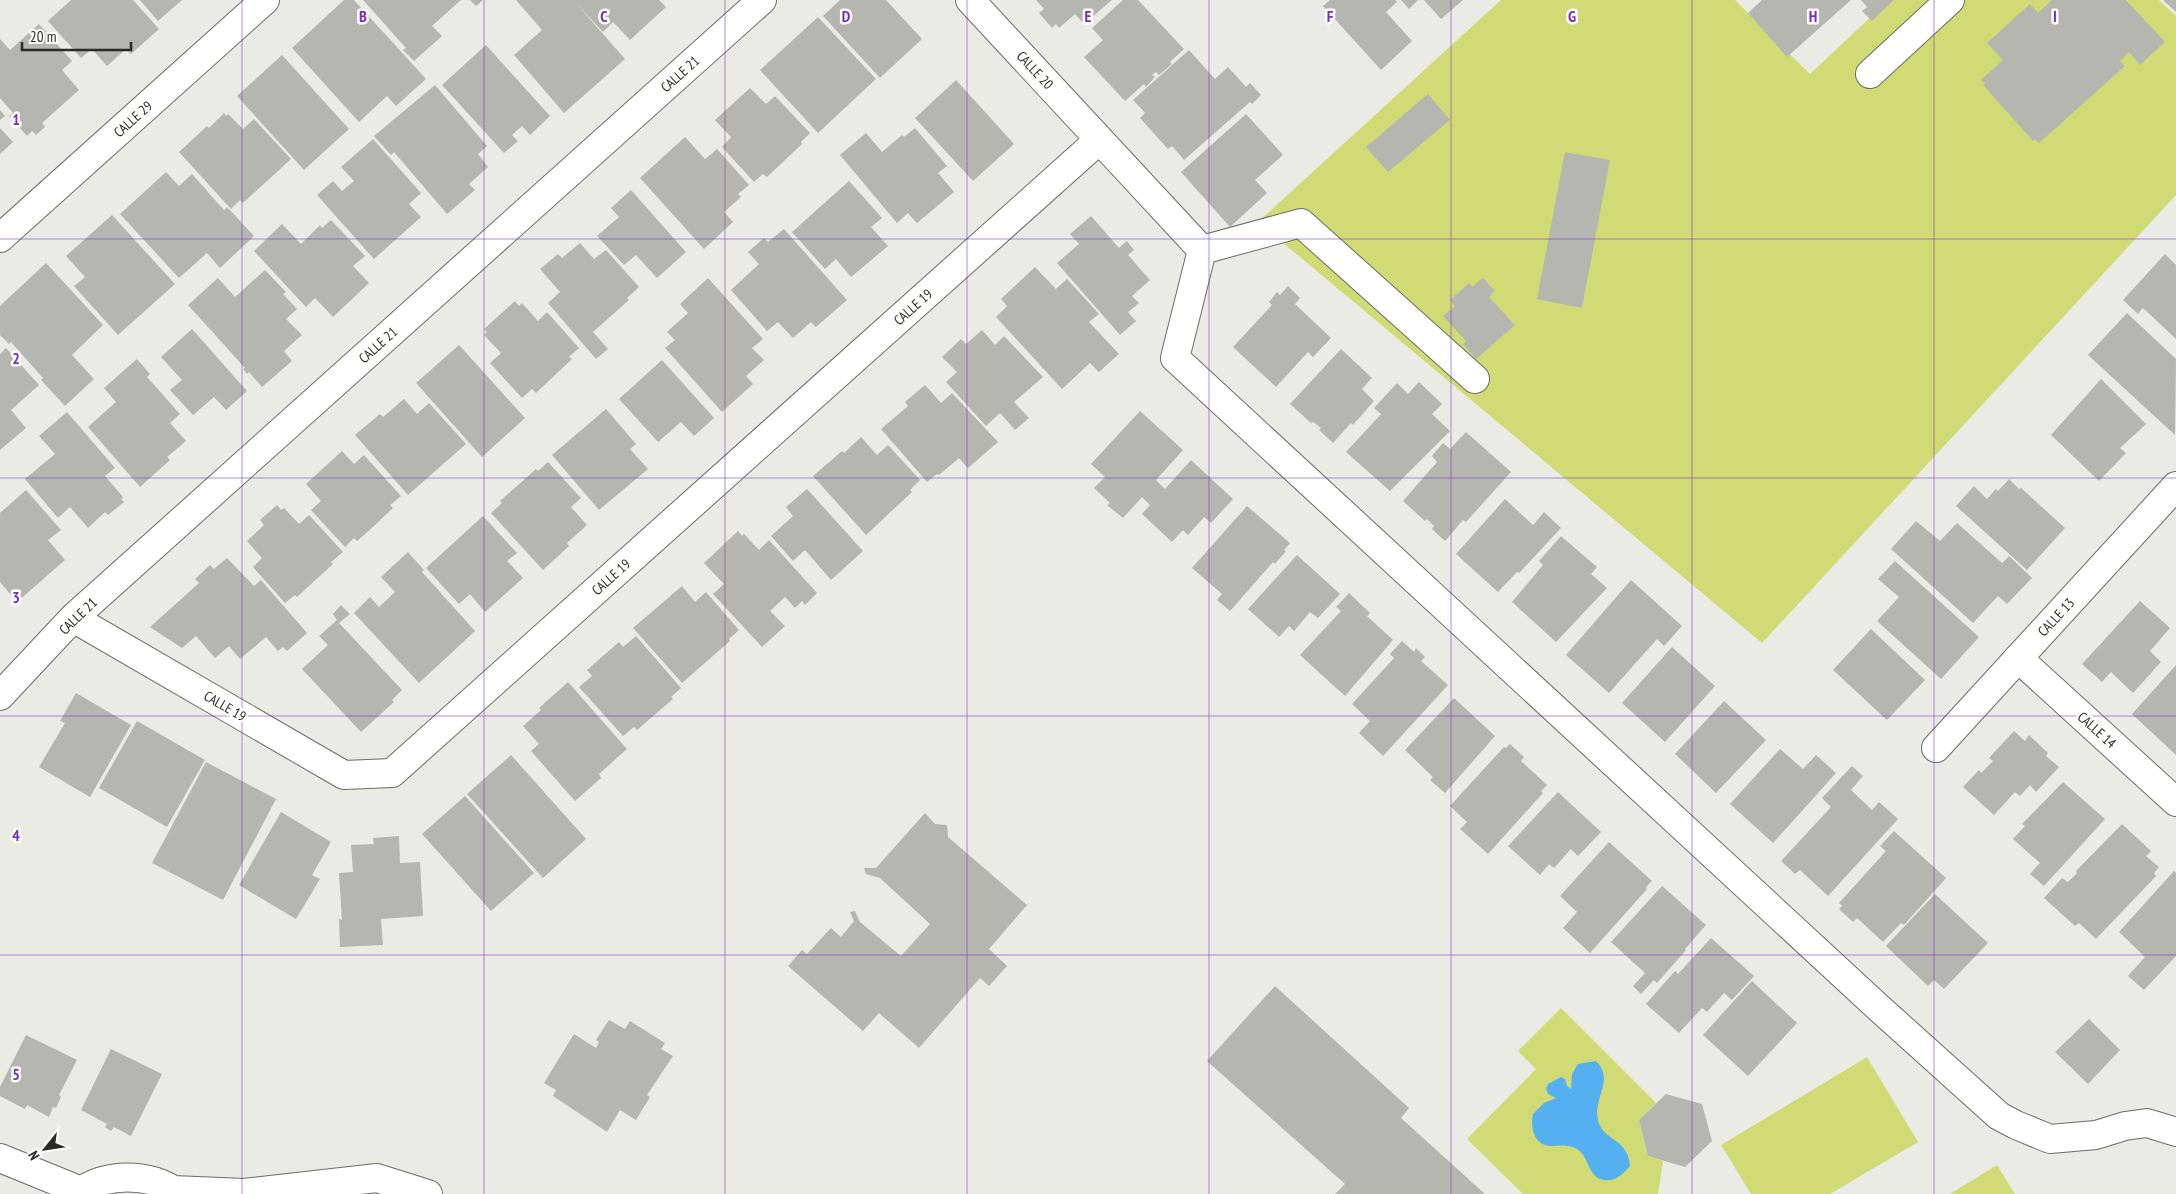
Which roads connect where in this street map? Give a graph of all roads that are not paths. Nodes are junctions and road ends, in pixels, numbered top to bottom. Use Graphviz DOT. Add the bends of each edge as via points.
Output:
graph roads {
  1 [pos="265,0"];
  2 [pos="762,0"];
  3 [pos="970,0"];
  4 [pos="1950,0"];
  5 [pos="1870,74"];
  6 [pos="1099,140"];
  7 [pos="0,238"];
  8 [pos="1202,250"];
  9 [pos="1475,379"];
  10 [pos="2176,486"];
  11 [pos="74,618"];
  12 [pos="2018,658"];
  13 [pos="0,696"];
  14 [pos="1936,748"];
  15 [pos="2176,802"];
  16 [pos="2176,1132"];
  17 [pos="0,1158"];
  18 [pos="79,1192"];
  19 [pos="176,1192"];
  20 [pos="428,1194"];
  1 -- 7 [label="street, CALLE 29"];
  2 -- 11 [label="street, CALLE 21"];
  3 -- 6 [label="street, CALLE 20"];
  4 -- 5 [label="street"];
  6 -- 8 [label="street, CALLE 20"];
  6 -- 11 [label="street, CALLE 19" via="392,773 344,775"];
  8 -- 9 [label="street" via="1301,222"];
  8 -- 16 [label="street" via="1175,358 1998,1116 2050,1139 2096,1135 2147,1123"];
  10 -- 12 [label="street, CALLE 13"];
  11 -- 13 [label="street, CALLE 21"];
  12 -- 14 [label="street, CALLE 13"];
  12 -- 15 [label="street, CALLE 14"];
  17 -- 18 [label="street"];
  18 -- 19 [label="street" via="105,1179 140,1177"];
  19 -- 20 [label="street" via="244,1193 377,1178"];
}
